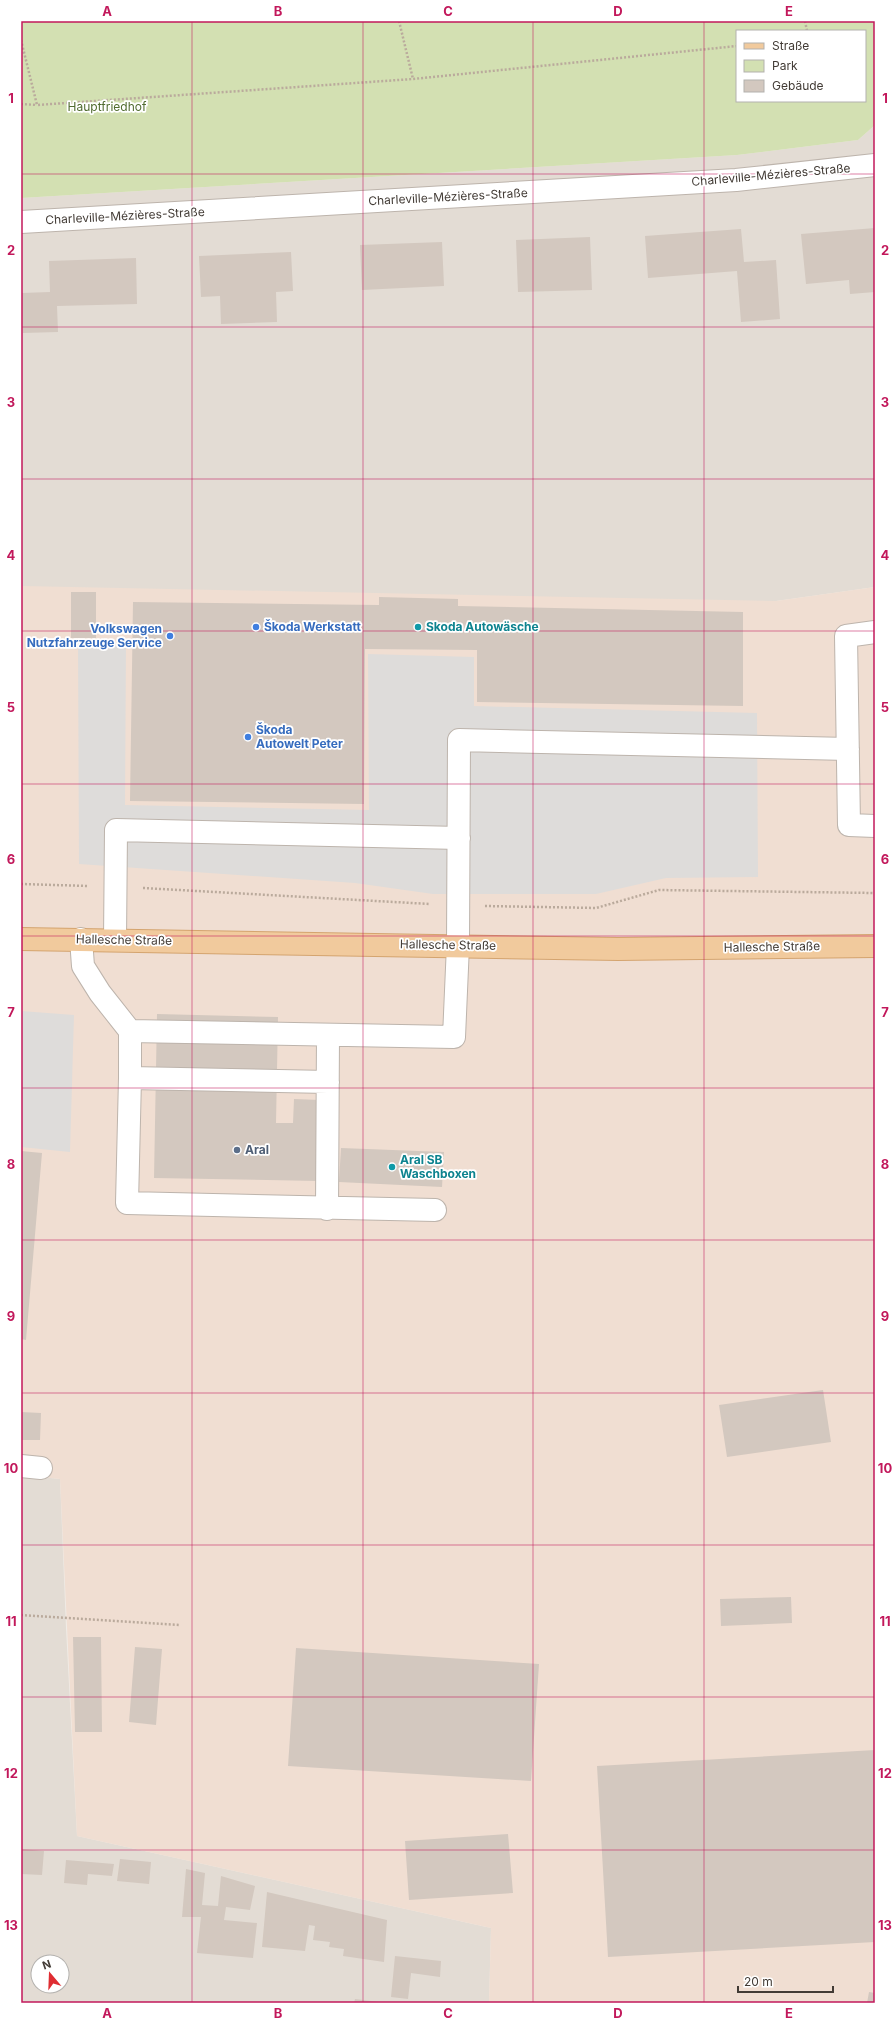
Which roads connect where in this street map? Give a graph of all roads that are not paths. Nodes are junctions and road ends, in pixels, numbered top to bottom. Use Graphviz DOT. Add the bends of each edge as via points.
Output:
graph roads {
  1 [pos="875,165"];
  2 [pos="21,222"];
  3 [pos="875,632"];
  4 [pos="848,749"];
  5 [pos="875,826"];
  6 [pos="459,838"];
  7 [pos="21,939"];
  8 [pos="81,939"];
  9 [pos="115,940"];
  10 [pos="458,945"];
  11 [pos="875,946"];
  12 [pos="130,1031"];
  13 [pos="328,1035"];
  14 [pos="130,1078"];
  15 [pos="328,1082"];
  16 [pos="327,1209"];
  17 [pos="435,1210"];
  1 -- 2 [label="street, Charleville-Mézières-Straße" via="736,180"];
  3 -- 4 [label="street" via="846,636"];
  4 -- 5 [label="street" via="849,826"];
  4 -- 6 [label="street" via="460,740"];
  6 -- 9 [label="street" via="116,830"];
  6 -- 10 [label="street"];
  7 -- 8 [label="main road, Hallesche Straße"];
  8 -- 9 [label="main road, Hallesche Straße"];
  8 -- 12 [label="street" via="83,966 100,993"];
  9 -- 10 [label="main road, Hallesche Straße"];
  10 -- 11 [label="main road, Hallesche Straße" via="618,949"];
  10 -- 13 [label="street" via="454,1037"];
  12 -- 13 [label="street"];
  12 -- 14 [label="street"];
  13 -- 15 [label="street"];
  14 -- 15 [label="street"];
  14 -- 16 [label="street" via="127,1203"];
  15 -- 16 [label="street"];
  16 -- 17 [label="street"];
}
